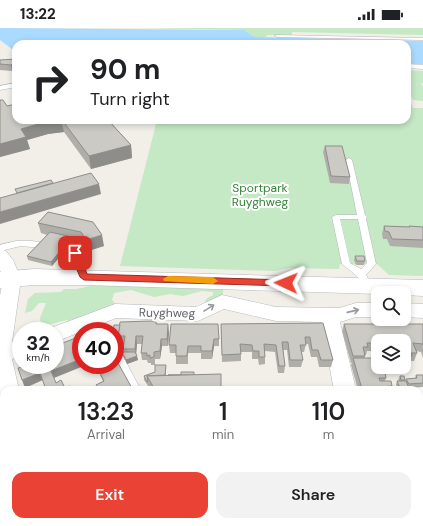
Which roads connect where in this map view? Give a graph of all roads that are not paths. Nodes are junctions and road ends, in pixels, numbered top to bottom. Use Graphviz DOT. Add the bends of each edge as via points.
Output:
graph roads {
  1 [pos="277,36"];
  2 [pos="423,39"];
  3 [pos="411,66"];
  4 [pos="423,67"];
  5 [pos="12,86"];
  6 [pos="0,88"];
  7 [pos="349,160"];
  8 [pos="363,217"];
  9 [pos="42,245"];
  10 [pos="0,248"];
  11 [pos="65,250"];
  12 [pos="0,255"];
  13 [pos="84,277"];
  14 [pos="363,280"];
  15 [pos="4,281"];
  16 [pos="423,288"];
  17 [pos="371,310"];
  18 [pos="411,310"];
  19 [pos="423,311"];
  20 [pos="329,315"];
  21 [pos="106,320"];
  22 [pos="64,332"];
  23 [pos="12,350"];
  24 [pos="0,355"];
  25 [pos="124,369"];
  26 [pos="7,386"];
  27 [pos="133,386"];
  28 [pos="344,386"];
  1 -- 2 [label="lane"];
  3 -- 4 [label="lane"];
  5 -- 6 [label="lane"];
  7 -- 8 [label="lane"];
  8 -- 14 [label="lane" via="372,264"];
  8 -- 14 [label="lane" via="336,217 346,264"];
  9 -- 10 [label="lane" via="31,243"];
  11 -- 13 [label="lane" via="75,253"];
  12 -- 15 [label="street" via="7,264"];
  13 -- 14 [label="street"];
  13 -- 15 [label="street"];
  14 -- 16 [label="street"];
  15 -- 24 [label="street"];
  20 -- 17 [label="street, Ruyghweg, one-way"];
  18 -- 19 [label="street"];
  21 -- 20 [label="street, Ruyghweg, one-way" via="198,314 222,302 273,314"];
  20 -- 28 [label="street"];
  21 -- 22 [label="street, Ruyghweg"];
  23 -- 24 [label="street"];
  24 -- 26 [label="street"];
  25 -- 27 [label="lane"];
}
